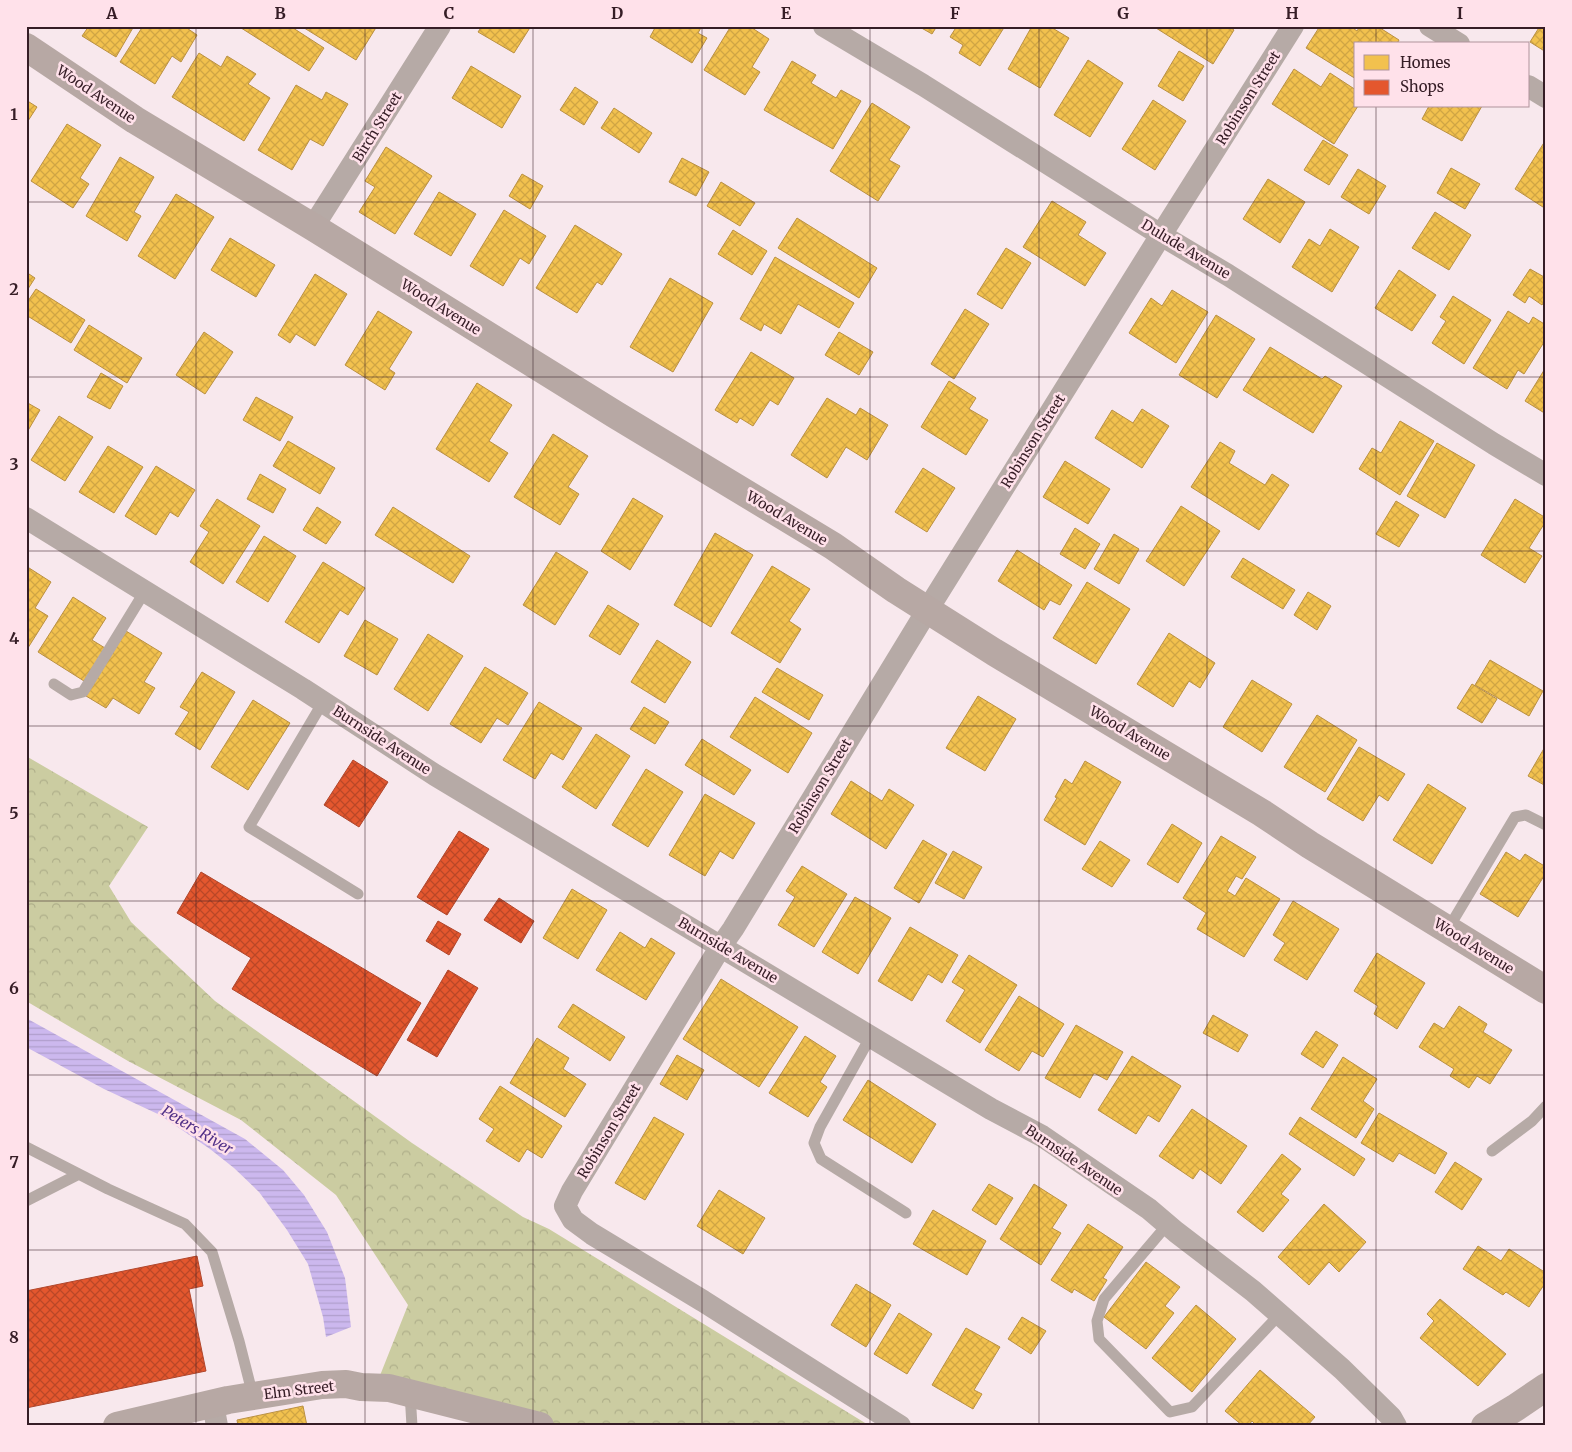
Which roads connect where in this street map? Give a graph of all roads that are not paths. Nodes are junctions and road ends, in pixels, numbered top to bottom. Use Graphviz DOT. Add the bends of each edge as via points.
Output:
graph roads {
  1 [pos="440,26"];
  2 [pos="824,26"];
  3 [pos="1293,26"];
  4 [pos="1430,26"];
  5 [pos="1455,42"];
  6 [pos="26,47"];
  7 [pos="1530,87"];
  8 [pos="1546,97"];
  9 [pos="313,227"];
  10 [pos="1161,234"];
  11 [pos="1546,475"];
  12 [pos="26,518"];
  13 [pos="145,592"];
  14 [pos="928,609"];
  15 [pos="54,684"];
  16 [pos="323,702"];
  17 [pos="1546,825"];
  18 [pos="358,894"];
  19 [pos="1448,929"];
  20 [pos="721,946"];
  21 [pos="1546,990"];
  22 [pos="871,1036"];
  23 [pos="1546,1106"];
  24 [pos="26,1147"];
  25 [pos="1492,1151"];
  26 [pos="79,1174"];
  27 [pos="26,1201"];
  28 [pos="906,1213"];
  29 [pos="1167,1225"];
  30 [pos="1280,1314"];
  31 [pos="1546,1387"];
  32 [pos="410,1393"];
  33 [pos="253,1396"];
  34 [pos="215,1415"];
  35 [pos="117,1426"];
  36 [pos="412,1426"];
  37 [pos="540,1426"];
  38 [pos="900,1426"];
  39 [pos="1396,1426"];
  40 [pos="1485,1426"];
  1 -- 9 [label="street, Birch Street"];
  2 -- 10 [label="street, Dulude Avenue"];
  3 -- 10 [label="street, Robinson Street"];
  4 -- 5 [label="street"];
  6 -- 9 [label="street, Wood Avenue" via="135,120"];
  7 -- 8 [label="street"];
  9 -- 14 [label="street, Wood Avenue" via="833,546"];
  10 -- 11 [label="street, Dulude Avenue"];
  10 -- 14 [label="street, Robinson Street"];
  12 -- 13 [label="street, Burnside Avenue"];
  13 -- 15 [label="lane" via="83,692 71,695"];
  13 -- 16 [label="street, Burnside Avenue"];
  14 -- 19 [label="street, Wood Avenue"];
  14 -- 20 [label="street, Robinson Street"];
  16 -- 18 [label="lane" via="249,827"];
  16 -- 20 [label="street, Burnside Avenue" via="436,775"];
  17 -- 19 [label="lane" via="1526,815 1515,817"];
  19 -- 21 [label="street, Wood Avenue"];
  20 -- 22 [label="street, Burnside Avenue"];
  20 -- 38 [label="street, Robinson Street" via="565,1206 573,1220 592,1234"];
  22 -- 28 [label="lane" via="814,1142 821,1160"];
  22 -- 29 [label="street, Burnside Avenue" via="1042,1136"];
  23 -- 25 [label="lane" via="1532,1121"];
  24 -- 26 [label="lane"];
  26 -- 27 [label="lane"];
  26 -- 33 [label="lane" via="185,1224 212,1252"];
  29 -- 30 [label="street, Burnside Avenue"];
  29 -- 30 [label="lane" via="1104,1299 1097,1321 1100,1340 1170,1412 1192,1406"];
  30 -- 39 [label="street, Burnside Avenue" via="1392,1417"];
  31 -- 40 [label="street"];
  32 -- 33 [label="street, Elm Street" via="346,1384"];
  32 -- 36 [label="lane"];
  32 -- 37 [label="street, Elm Street"];
  33 -- 34 [label="street, Elm Street"];
  34 -- 35 [label="street, Elm Street"];
}
